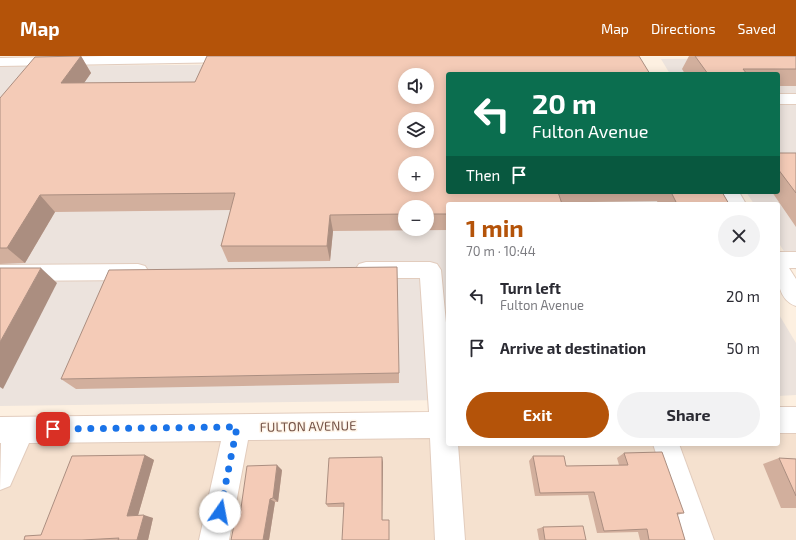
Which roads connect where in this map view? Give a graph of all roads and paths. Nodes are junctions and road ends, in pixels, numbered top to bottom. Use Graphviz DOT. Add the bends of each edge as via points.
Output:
graph roads {
  1 [pos="191,57"];
  2 [pos="246,58"];
  3 [pos="0,62"];
  4 [pos="780,99"];
  5 [pos="796,99"];
  6 [pos="780,260"];
  7 [pos="796,260"];
  8 [pos="342,270"];
  9 [pos="159,272"];
  10 [pos="0,273"];
  11 [pos="780,273"];
  12 [pos="796,297"];
  13 [pos="780,420"];
  14 [pos="796,420"];
  15 [pos="445,425"];
  16 [pos="237,427"];
  17 [pos="11,430"];
  18 [pos="667,446"];
  19 [pos="0,476"];
  20 [pos="214,540"];
  21 [pos="450,540"];
  22 [pos="699,540"];
  1 -- 2 [label="street"];
  1 -- 3 [label="street"];
  4 -- 5 [label="street"];
  6 -- 7 [label="street"];
  8 -- 15 [label="street" via="430,270"];
  9 -- 10 [label="street"];
  11 -- 12 [label="street"];
  13 -- 14 [label="street"];
  15 -- 16 [label="street, FULTON AVENUE"];
  15 -- 21 [label="street"];
  16 -- 17 [label="street, FULTON AVENUE"];
  16 -- 20 [label="street"];
  17 -- 19 [label="street"];
  18 -- 22 [label="street"];
}
